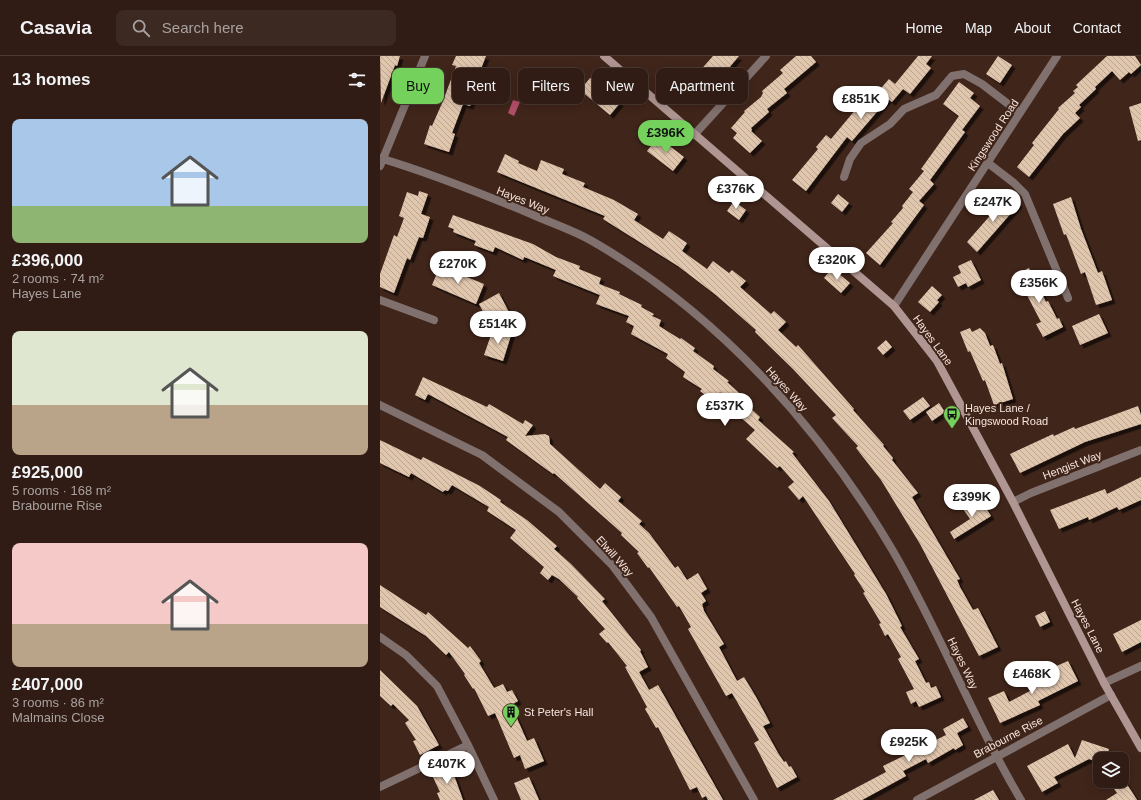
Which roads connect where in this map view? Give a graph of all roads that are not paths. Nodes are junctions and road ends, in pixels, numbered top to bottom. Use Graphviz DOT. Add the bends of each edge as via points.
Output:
graph roads {
  1 [pos="425,56"];
  2 [pos="604,56"];
  3 [pos="766,56"];
  4 [pos="1057,56"];
  5 [pos="1020,113"];
  6 [pos="694,134"];
  7 [pos="381,161"];
  8 [pos="988,163"];
  9 [pos="844,177"];
  10 [pos="1068,298"];
  11 [pos="380,300"];
  12 [pos="894,306"];
  13 [pos="434,320"];
  14 [pos="380,405"];
  15 [pos="1141,450"];
  16 [pos="1013,502"];
  17 [pos="380,637"];
  18 [pos="1141,666"];
  19 [pos="1104,683"];
  20 [pos="1111,695"];
  21 [pos="468,745"];
  22 [pos="1141,748"];
  23 [pos="995,757"];
  24 [pos="380,786"];
  25 [pos="494,800"];
  26 [pos="754,800"];
  27 [pos="917,800"];
  28 [pos="1021,800"];
  1 -- 7 [label="street"];
  2 -- 6 [label="main road, Hayes Lane"];
  3 -- 6 [label="street"];
  4 -- 5 [label="street, Kingswood Road"];
  5 -- 8 [label="street, Kingswood Road"];
  5 -- 9 [label="street" via="982,84 964,74 952,76 936,95 904,109 890,124 861,143 850,159"];
  6 -- 12 [label="main road, Hayes Lane"];
  7 -- 23 [label="street, Hayes Way" via="506,204 589,239 634,266 745,358 818,440 889,544 927,614"];
  8 -- 10 [label="street" via="1025,194"];
  8 -- 12 [label="street, Kingswood Road"];
  11 -- 13 [label="street"];
  12 -- 16 [label="main road, Hayes Lane" via="937,361"];
  14 -- 26 [label="street, Elwill Way" via="482,455 559,512 613,566 651,617"];
  15 -- 16 [label="street, Hengist Way"];
  16 -- 19 [label="main road, Hayes Lane"];
  17 -- 21 [label="street" via="406,655 438,686"];
  18 -- 19 [label="street"];
  19 -- 20 [label="main road, Hayes Lane"];
  20 -- 22 [label="main road, Hayes Lane"];
  20 -- 23 [label="street, Brabourne Rise"];
  21 -- 24 [label="street"];
  21 -- 25 [label="street"];
  23 -- 27 [label="street, Brabourne Rise"];
  23 -- 28 [label="street, Hayes Way"];
}
